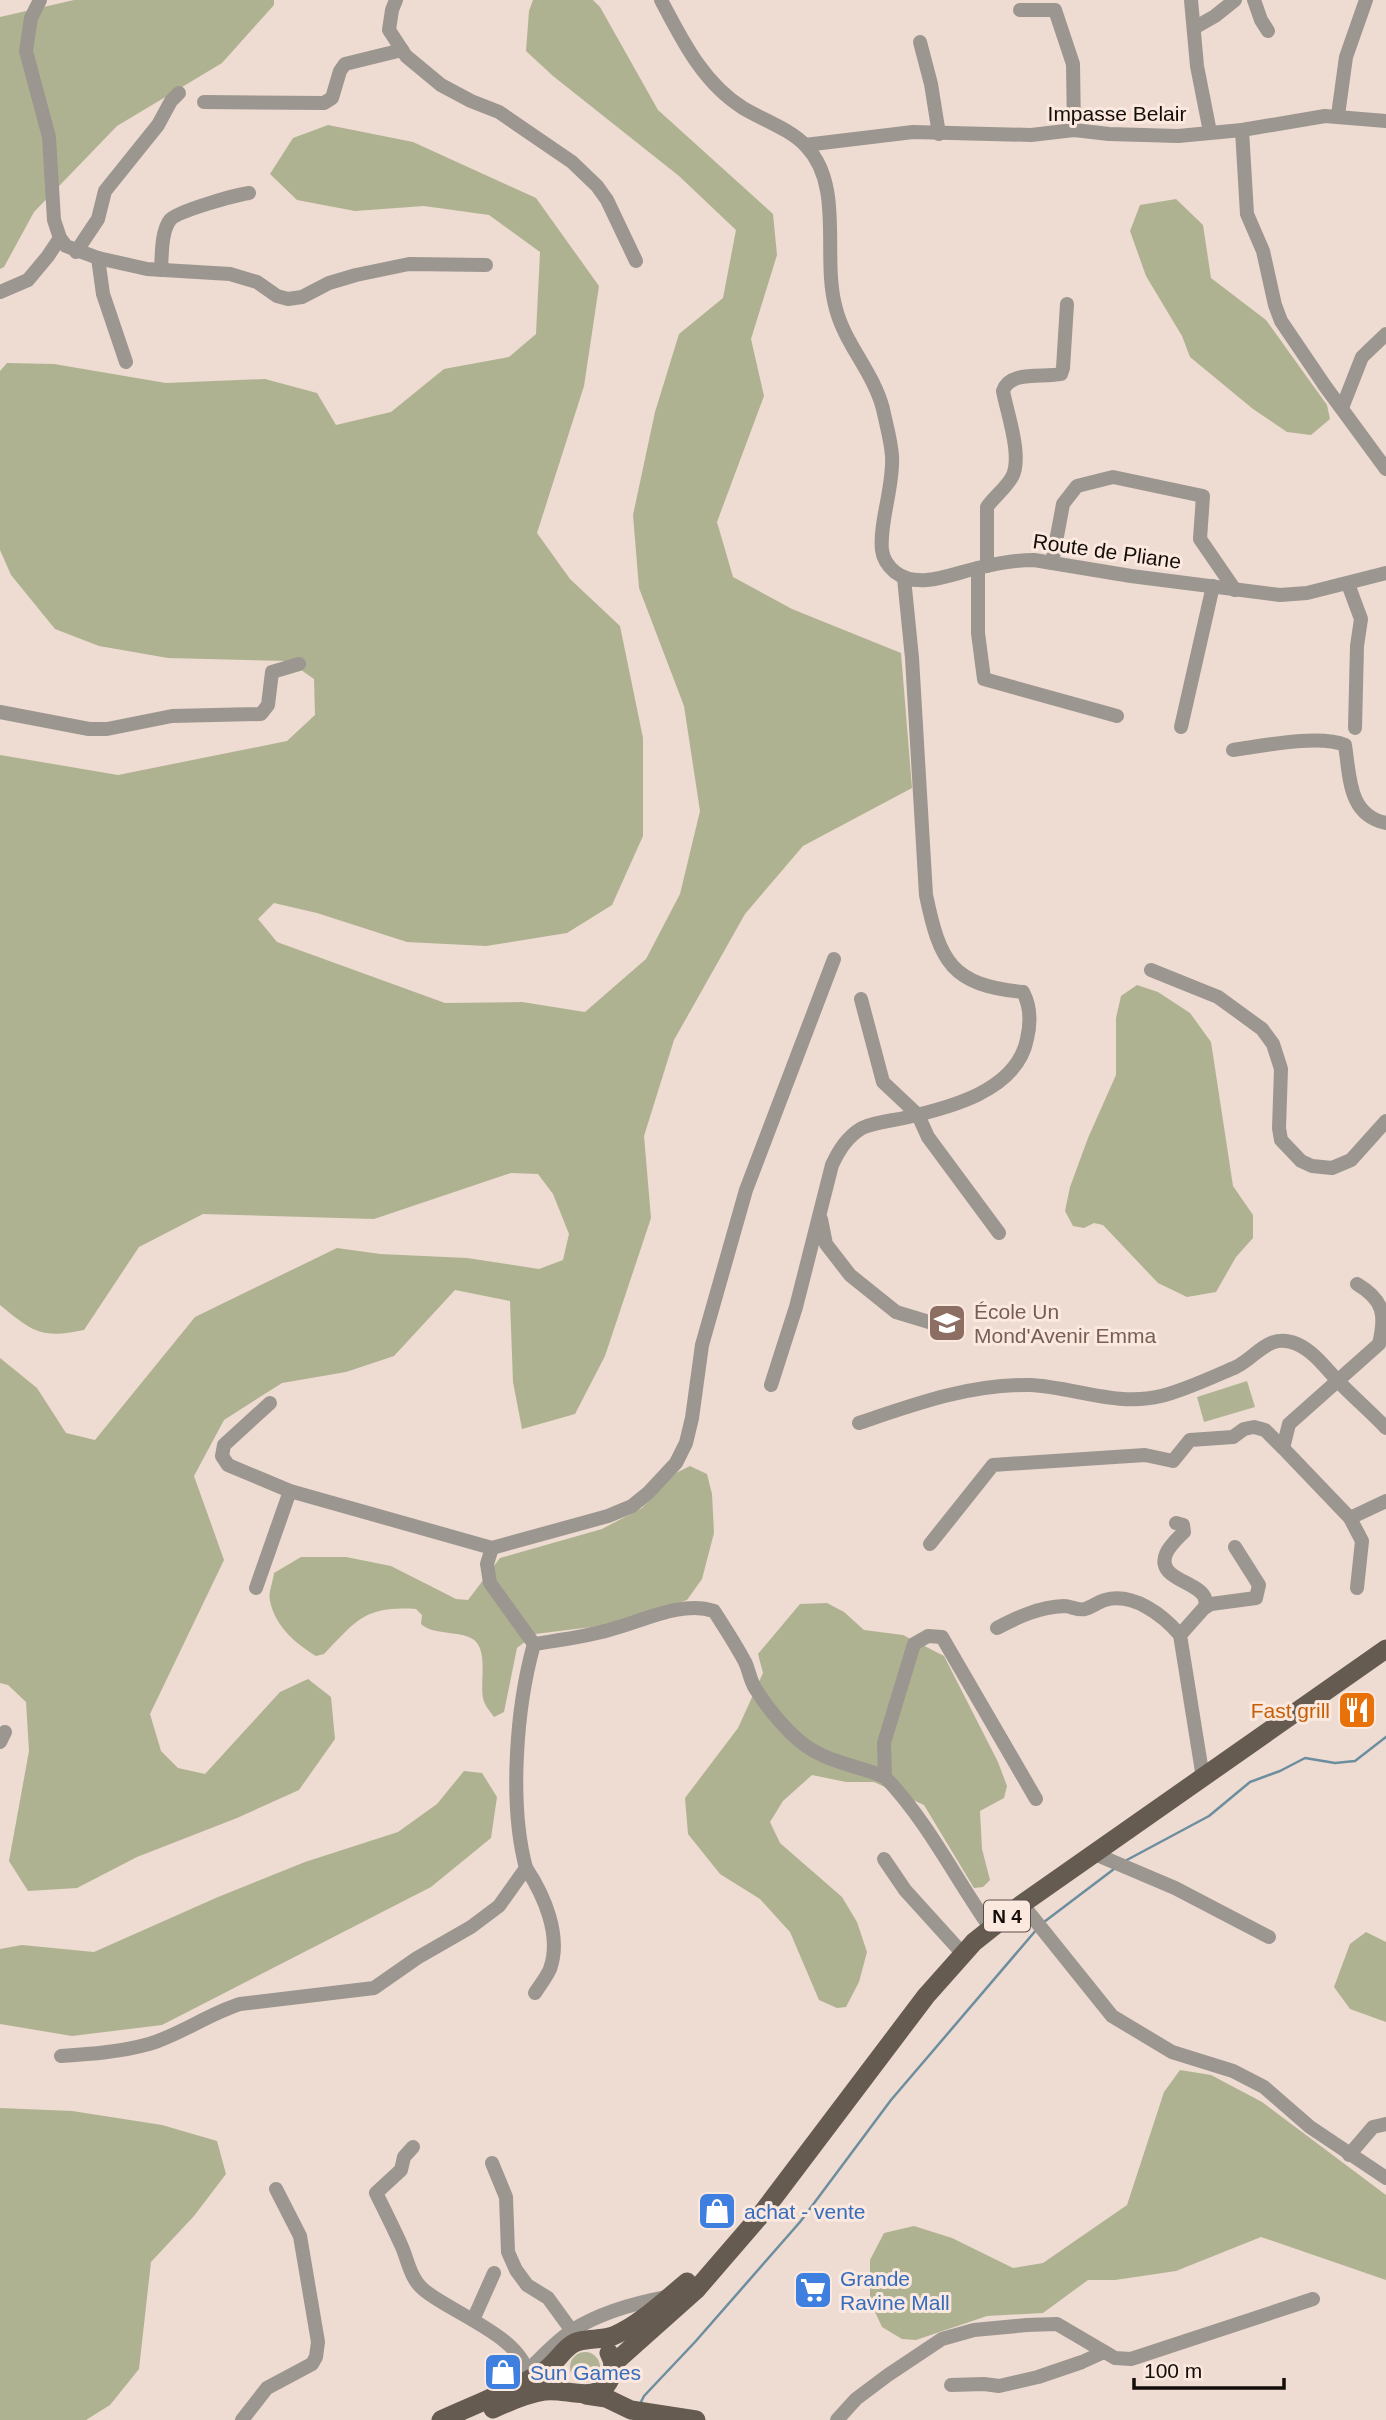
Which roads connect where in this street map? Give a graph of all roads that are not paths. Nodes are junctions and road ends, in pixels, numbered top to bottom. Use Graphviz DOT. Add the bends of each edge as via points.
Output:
graph roads {
  1 [pos="40,0"];
  2 [pos="396,0"];
  3 [pos="661,0"];
  4 [pos="1191,0"];
  5 [pos="1235,0"];
  6 [pos="1254,0"];
  7 [pos="1366,0"];
  8 [pos="1020,10"];
  9 [pos="1194,27"];
  10 [pos="1269,31"];
  11 [pos="920,42"];
  12 [pos="402,50"];
  13 [pos="179,93"];
  14 [pos="204,102"];
  15 [pos="1338,115"];
  16 [pos="1386,121"];
  17 [pos="1074,130"];
  18 [pos="1242,130"];
  19 [pos="1210,132"];
  20 [pos="939,134"];
  21 [pos="806,145"];
  22 [pos="249,193"];
  23 [pos="60,238"];
  24 [pos="76,252"];
  25 [pos="98,258"];
  26 [pos="636,261"];
  27 [pos="485,265"];
  28 [pos="161,270"];
  29 [pos="0,292"];
  30 [pos="1067,304"];
  31 [pos="1386,334"];
  32 [pos="126,362"];
  33 [pos="1342,408"];
  34 [pos="1386,469"];
  35 [pos="1052,563"];
  36 [pos="983,567"];
  37 [pos="1386,573"];
  38 [pos="904,578"];
  39 [pos="1348,584"];
  40 [pos="1213,586"];
  41 [pos="1235,590"];
  42 [pos="299,664"];
  43 [pos="0,712"];
  44 [pos="1117,716"];
  45 [pos="1181,727"];
  46 [pos="1355,728"];
  47 [pos="1233,750"];
  48 [pos="1386,823"];
  49 [pos="834,959"];
  50 [pos="1151,970"];
  51 [pos="861,999"];
  52 [pos="918,1115"];
  53 [pos="1386,1121"];
  54 [pos="820,1214"];
  55 [pos="999,1233"];
  56 [pos="1357,1284"];
  57 [pos="951,1324"];
  58 [pos="1383,1341"];
  59 [pos="1337,1380"];
  60 [pos="771,1385"];
  61 [pos="270,1403"];
  62 [pos="859,1423"];
  63 [pos="1386,1427"];
  64 [pos="1283,1448"];
  65 [pos="290,1491"];
  66 [pos="1386,1501"];
  67 [pos="1350,1518"];
  68 [pos="1177,1523"];
  69 [pos="930,1544"];
  70 [pos="1235,1547"];
  71 [pos="492,1548"];
  72 [pos="256,1588"];
  73 [pos="1357,1588"];
  74 [pos="1206,1606"];
  75 [pos="997,1628"];
  76 [pos="1180,1635"];
  77 [pos="534,1644"];
  78 [pos="1386,1649"];
  79 [pos="885,1777"];
  80 [pos="1203,1778"];
  81 [pos="1036,1799"];
  82 [pos="1095,1854"];
  83 [pos="884,1859"];
  84 [pos="526,1868"];
  85 [pos="1022,1904"];
  86 [pos="991,1928"];
  87 [pos="1269,1937"];
  88 [pos="963,1954"];
  89 [pos="535,1993"];
  90 [pos="61,2056"];
  91 [pos="1386,2124"];
  92 [pos="413,2147"];
  93 [pos="1349,2155"];
  94 [pos="492,2163"];
  95 [pos="1386,2178"];
  96 [pos="276,2189"];
  97 [pos="710,2271"];
  98 [pos="494,2273"];
  99 [pos="668,2297"];
  100 [pos="1313,2299"];
  101 [pos="472,2320"];
  102 [pos="572,2331"];
  103 [pos="593,2341"];
  104 [pos="1104,2351"];
  105 [pos="561,2357"];
  106 [pos="613,2370"];
  107 [pos="528,2374"];
  108 [pos="951,2385"];
  109 [pos="579,2393"];
  110 [pos="632,2410"];
  111 [pos="242,2420"];
  112 [pos="441,2420"];
  113 [pos="466,2420"];
  114 [pos="696,2420"];
  115 [pos="837,2420"];
  1 -- 23 [label="street" via="31,18 26,51 49,137 54,220"];
  2 -- 12 [label="street" via="389,30"];
  3 -- 21 [label="street" via="688,52 711,81 741,107"];
  4 -- 9 [label="street"];
  5 -- 9 [label="street"];
  6 -- 10 [label="street"];
  7 -- 15 [label="street" via="1346,57"];
  8 -- 17 [label="street" via="1055,10 1073,64"];
  9 -- 19 [label="street"];
  11 -- 20 [label="street"];
  12 -- 14 [label="street" via="345,64 332,98 324,103"];
  12 -- 26 [label="street" via="441,85 499,112 572,162 607,200"];
  13 -- 24 [label="street" via="105,191 97,219"];
  15 -- 16 [label="street, Impasse Belair"];
  15 -- 18 [label="street, Impasse Belair"];
  17 -- 19 [label="street, Impasse Belair" via="1178,136"];
  17 -- 20 [label="street, Impasse Belair" via="1031,135"];
  18 -- 19 [label="street, Impasse Belair"];
  18 -- 33 [label="street" via="1247,214 1263,251 1281,321"];
  20 -- 21 [label="street, Impasse Belair" via="913,132"];
  21 -- 38 [label="street" via="827,186 830,283 836,312 882,406 892,454 882,550 887,564"];
  22 -- 28 [label="street" via="173,217 166,230"];
  23 -- 24 [label="street"];
  23 -- 29 [label="street" via="28,280"];
  24 -- 25 [label="street"];
  25 -- 28 [label="street"];
  25 -- 32 [label="street" via="103,294"];
  27 -- 28 [label="street" via="410,264 356,275 288,299 230,274"];
  30 -- 36 [label="street" via="1061,374 1013,378 1003,391 1015,464 1012,477 987,507"];
  31 -- 33 [label="street" via="1362,357"];
  33 -- 34 [label="street"];
  35 -- 36 [label="street, Route de Pliane" via="1018,560"];
  35 -- 40 [label="street, Route de Pliane"];
  35 -- 41 [label="street" via="1063,504 1077,486 1113,477 1203,496 1200,539"];
  36 -- 38 [label="street, Route de Pliane" via="943,578"];
  36 -- 44 [label="street" via="978,633 984,678"];
  37 -- 39 [label="street, Route de Pliane"];
  38 -- 52 [label="street" via="926,895 933,930 943,956 959,974 993,989 1023,992 1030,1006 1025,1052 1014,1069 986,1090"];
  39 -- 41 [label="street, Route de Pliane" via="1294,595"];
  39 -- 46 [label="street" via="1361,618"];
  40 -- 41 [label="street, Route de Pliane"];
  40 -- 45 [label="street"];
  42 -- 43 [label="street" via="272,672 268,705 261,714 172,716 89,730"];
  47 -- 48 [label="street" via="1337,741 1345,745 1352,796 1363,813"];
  49 -- 71 [label="street" via="746,1190 702,1345 692,1418 676,1463 632,1506"];
  50 -- 53 [label="street" via="1218,997 1262,1029 1273,1044 1281,1069 1281,1140 1301,1161 1332,1168 1352,1160"];
  51 -- 52 [label="street" via="883,1082"];
  52 -- 54 [label="street" via="871,1124 848,1139 832,1165"];
  52 -- 55 [label="street" via="928,1137"];
  54 -- 57 [label="street" via="826,1244 849,1275 896,1312"];
  54 -- 60 [label="street"];
  56 -- 58 [label="street" via="1369,1291 1384,1313"];
  58 -- 59 [label="street"];
  59 -- 62 [label="street" via="1297,1344 1280,1341 1261,1347 1240,1366 1161,1396 1117,1400 1050,1387 991,1385"];
  59 -- 63 [label="street"];
  59 -- 64 [label="street" via="1289,1424"];
  61 -- 65 [label="street" via="224,1446 222,1456 228,1465"];
  64 -- 67 [label="street"];
  64 -- 69 [label="street" via="1265,1430 1254,1427 1233,1437 1190,1440 1173,1461 1145,1455 993,1465"];
  65 -- 71 [label="street"];
  65 -- 72 [label="street"];
  66 -- 67 [label="street"];
  67 -- 73 [label="street" via="1362,1541"];
  68 -- 74 [label="street" via="1183,1525 1184,1532 1166,1553 1164,1563 1205,1597"];
  70 -- 74 [label="street" via="1259,1585 1258,1594"];
  71 -- 77 [label="street" via="487,1564 490,1583"];
  74 -- 76 [label="street"];
  75 -- 76 [label="street" via="1026,1613 1057,1607 1085,1609 1118,1598 1154,1611"];
  76 -- 80 [label="street"];
  77 -- 79 [label="street" via="607,1631 675,1610 715,1611 753,1686 801,1741 813,1751"];
  77 -- 84 [label="street" via="520,1716 516,1793"];
  78 -- 80 [label="main road, N 4"];
  79 -- 81 [label="street" via="884,1743 914,1644 928,1636 942,1637"];
  79 -- 86 [label="street" via="907,1800"];
  80 -- 82 [label="main road, N 4"];
  82 -- 85 [label="main road, N 4"];
  82 -- 87 [label="street" via="1175,1888"];
  83 -- 88 [label="street" via="905,1890"];
  84 -- 89 [label="street" via="543,1897 553,1939 550,1969"];
  84 -- 90 [label="street" via="499,1906 374,1988 240,2004 151,2043"];
  85 -- 86 [label="main road, N 4"];
  85 -- 93 [label="street" via="1112,2016 1172,2052 1233,2071 1264,2087"];
  86 -- 88 [label="main road, N 4"];
  88 -- 97 [label="main road, N 4" via="914,2011 760,2217"];
  91 -- 93 [label="street" via="1373,2127"];
  92 -- 101 [label="street" via="401,2170 376,2194 418,2284"];
  93 -- 95 [label="street"];
  94 -- 102 [label="street" via="506,2197 508,2252 516,2270 527,2285 548,2298"];
  96 -- 111 [label="street" via="300,2236 318,2342 316,2357 312,2364 267,2388"];
  97 -- 99 [label="main road, N 4"];
  97 -- 106 [label="main road, N 4"];
  98 -- 101 [label="street"];
  99 -- 102 [label="street" via="611,2312"];
  99 -- 103 [label="main road, N 4" via="614,2335"];
  100 -- 104 [label="street" via="1131,2359 1115,2358"];
  101 -- 107 [label="street" via="504,2341"];
  102 -- 107 [label="street"];
  103 -- 105 [label="main road, N 4" via="578,2341"];
  103 -- 106 [label="main road" via="607,2349"];
  104 -- 108 [label="street" via="1060,2370 999,2386"];
  104 -- 115 [label="street" via="1058,2324 974,2330 942,2339 856,2399"];
  105 -- 107 [label="main road, N 4" via="545,2370"];
  105 -- 109 [label="main road" via="559,2373 564,2383"];
  106 -- 109 [label="main road, N 4" via="602,2389"];
  106 -- 110 [label="main road" via="619,2398"];
  107 -- 112 [label="main road, N 4"];
  109 -- 110 [label="main road"];
  109 -- 113 [label="main road" via="535,2392"];
  110 -- 114 [label="main road"];
}
